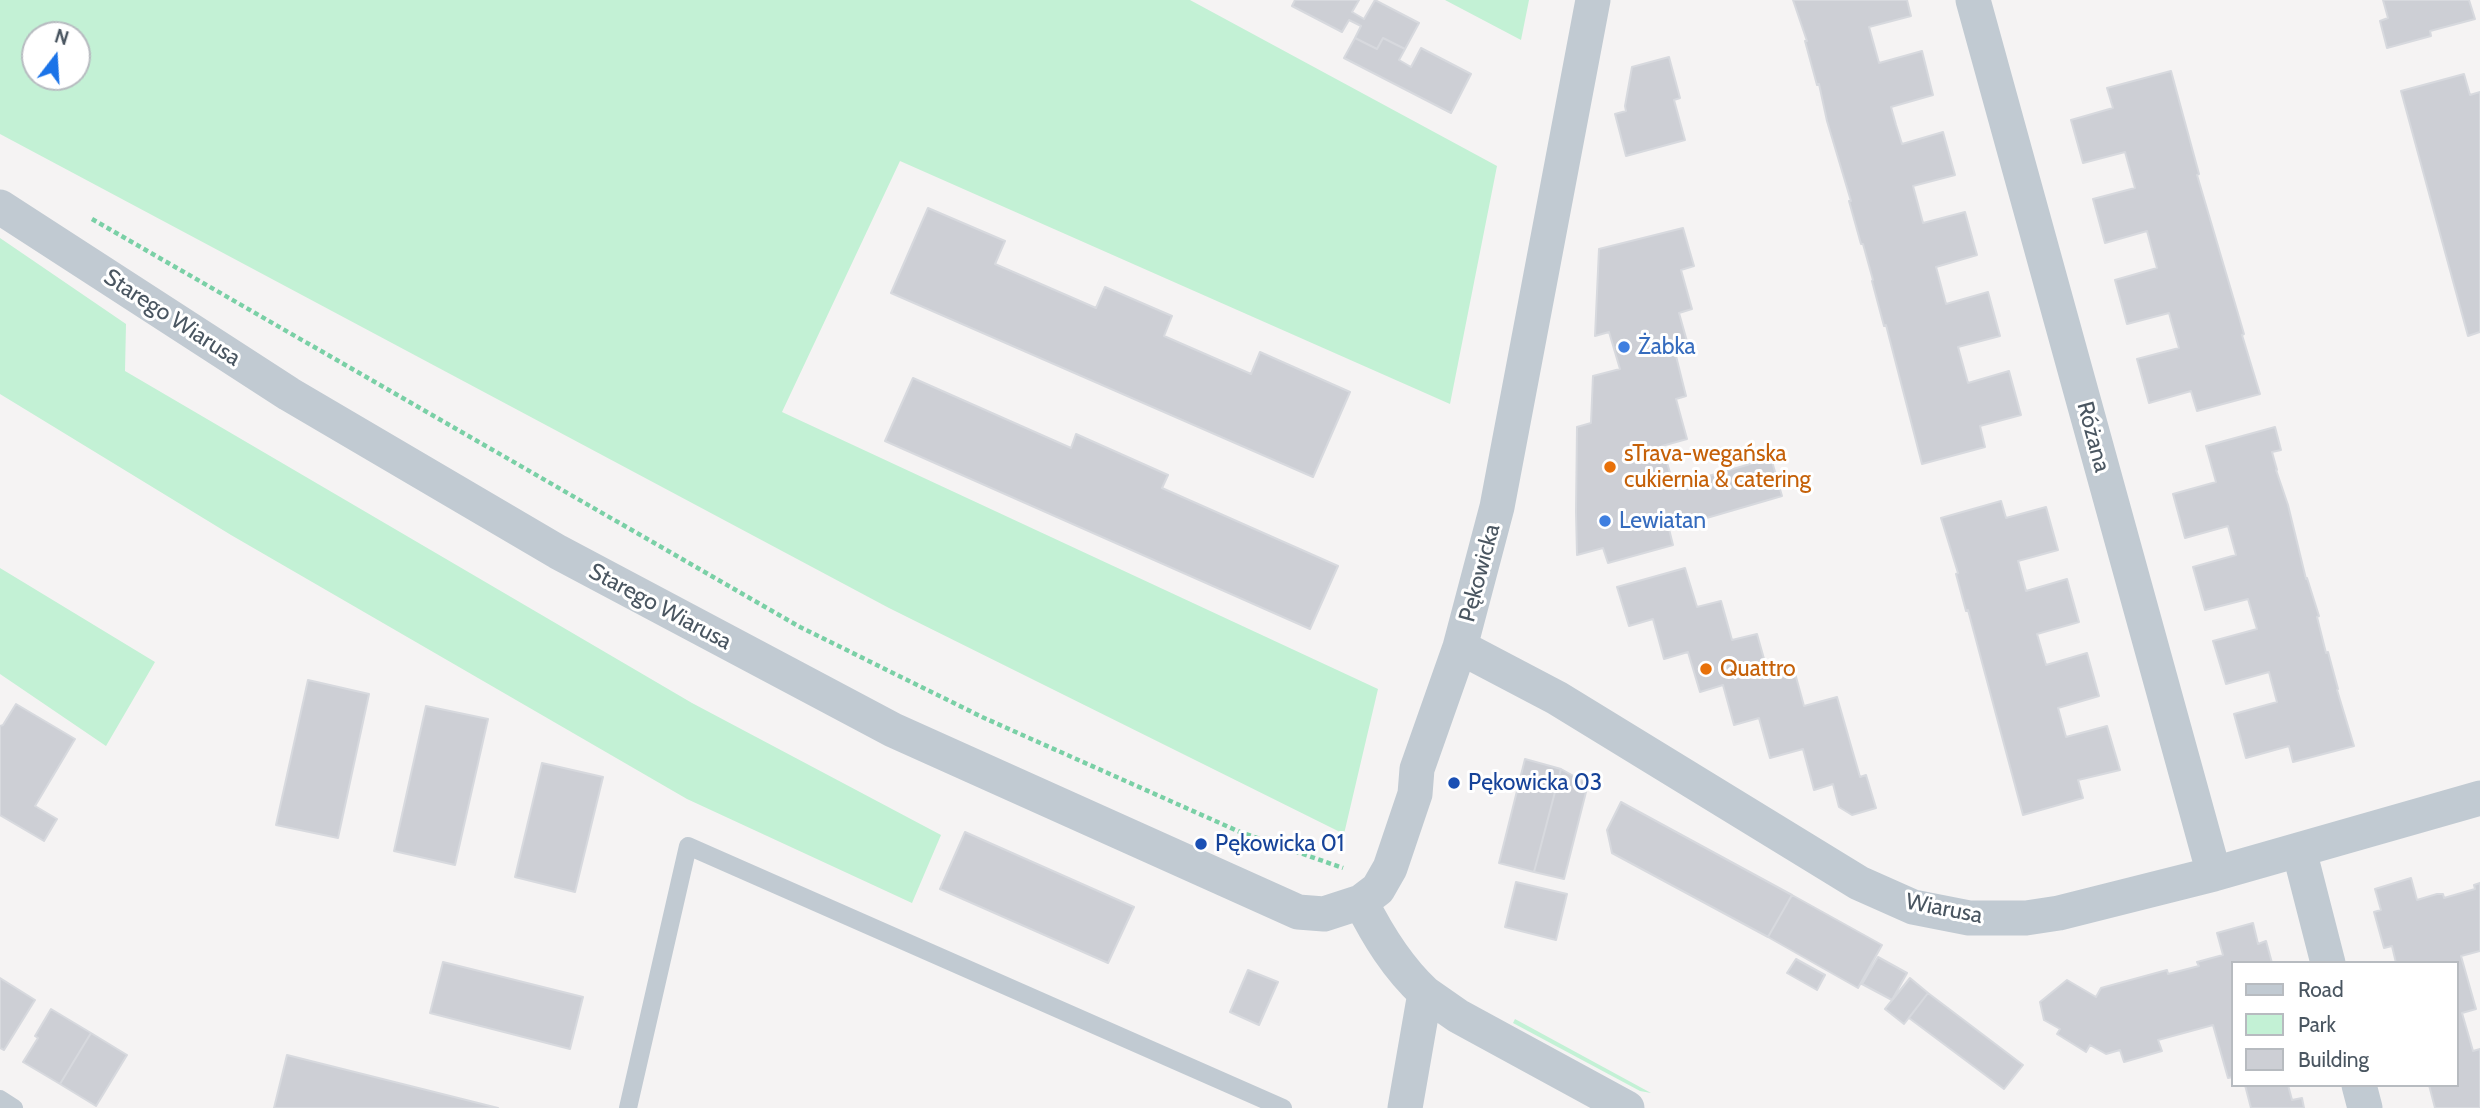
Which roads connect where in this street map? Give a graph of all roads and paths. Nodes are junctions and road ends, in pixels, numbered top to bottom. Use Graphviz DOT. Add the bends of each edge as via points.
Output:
graph roads {
  1 [pos="1593,0"];
  2 [pos="1973,0"];
  3 [pos="0,207"];
  4 [pos="85,215"];
  5 [pos="1460,647"];
  6 [pos="2480,798"];
  7 [pos="2299,850"];
  8 [pos="2214,874"];
  9 [pos="1357,887"];
  10 [pos="2327,961"];
  11 [pos="1425,993"];
  12 [pos="2360,1087"];
  13 [pos="0,1100"];
  14 [pos="14,1108"];
  15 [pos="628,1108"];
  16 [pos="1283,1108"];
  17 [pos="1405,1108"];
  18 [pos="1627,1108"];
  19 [pos="2365,1108"];
  1 -- 5 [label="street, Pękowicka" via="1497,507"];
  2 -- 8 [label="street, Różana"];
  3 -- 9 [label="street, Starego Wiarusa" via="289,394 558,552 893,730 1298,912 1324,914"];
  4 -- 9 [label="path" via="800,627 982,717"];
  5 -- 8 [label="street, Wiarusa" via="1557,698 1859,883 1913,907 1969,918 2026,918"];
  5 -- 9 [label="street, Pękowicka" via="1417,769 1415,794 1390,868 1378,890"];
  6 -- 7 [label="street, Wiarusa"];
  7 -- 8 [label="street, Wiarusa"];
  7 -- 10 [label="street"];
  9 -- 11 [label="street" via="1372,924 1403,972"];
  11 -- 17 [label="street"];
  11 -- 18 [label="street" via="1458,1016"];
  12 -- 19 [label="street"];
  13 -- 14 [label="lane"];
  15 -- 16 [label="lane" via="688,846"];
}
